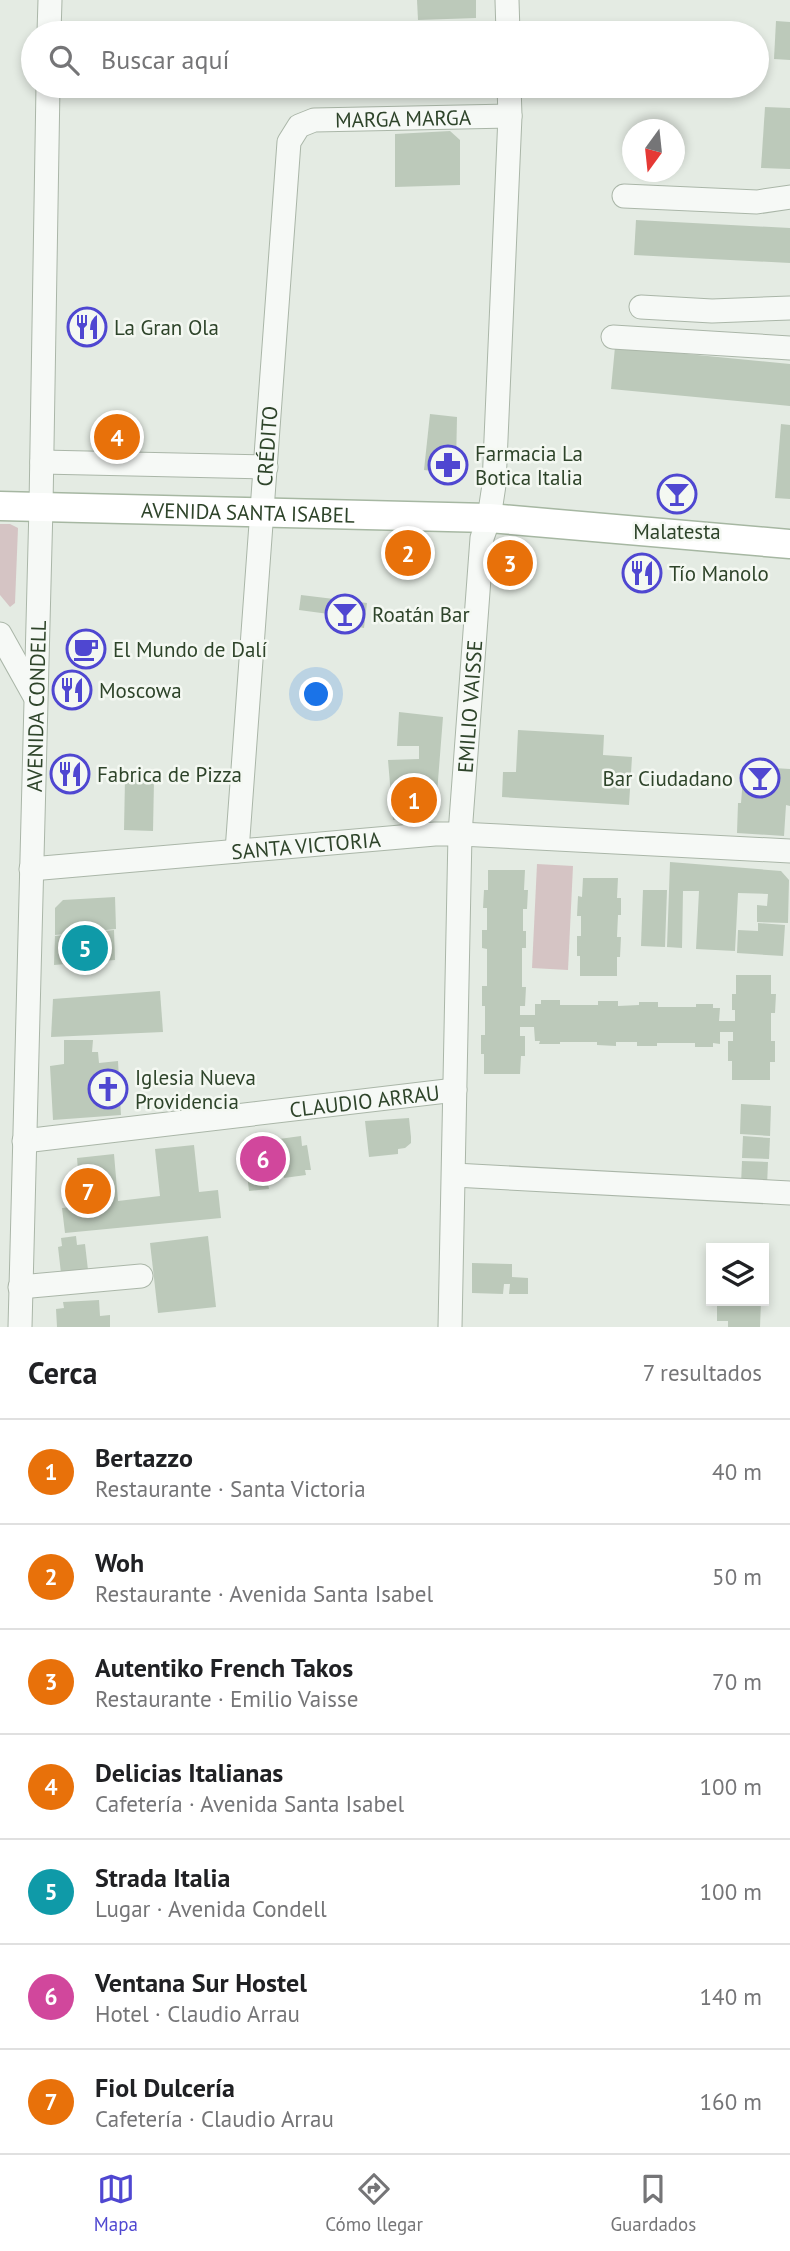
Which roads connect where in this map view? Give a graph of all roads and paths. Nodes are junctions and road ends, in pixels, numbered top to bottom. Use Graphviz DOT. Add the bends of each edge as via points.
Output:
graph roads {
  1 [pos="50,0"];
  2 [pos="507,0"];
  3 [pos="49,21"];
  4 [pos="508,21"];
  5 [pos="48,98"];
  6 [pos="509,98"];
  7 [pos="510,116"];
  8 [pos="299,126"];
  9 [pos="625,196"];
  10 [pos="790,197"];
  11 [pos="641,307"];
  12 [pos="790,308"];
  13 [pos="613,337"];
  14 [pos="790,348"];
  15 [pos="41,462"];
  16 [pos="266,467"];
  17 [pos="0,506"];
  18 [pos="41,506"];
  19 [pos="262,513"];
  20 [pos="489,518"];
  21 [pos="790,544"];
  22 [pos="0,634"];
  23 [pos="36,698"];
  24 [pos="460,834"];
  25 [pos="237,851"];
  26 [pos="790,851"];
  27 [pos="31,869"];
  28 [pos="455,1090"];
  29 [pos="24,1141"];
  30 [pos="454,1175"];
  31 [pos="790,1193"];
  32 [pos="141,1276"];
  33 [pos="20,1287"];
  34 [pos="20,1327"];
  35 [pos="450,1327"];
  1 -- 3 [label="street"];
  2 -- 4 [label="street"];
  5 -- 15 [label="street, AVENIDA CONDELL"];
  6 -- 7 [label="street, EMILIO VAISSE"];
  7 -- 8 [label="street, MARGA MARGA" via="334,119"];
  7 -- 20 [label="street, EMILIO VAISSE"];
  8 -- 16 [label="street, CRÉDITO" via="289,142 286,160"];
  9 -- 10 [label="street" via="757,202"];
  11 -- 12 [label="street" via="712,311"];
  13 -- 14 [label="street"];
  15 -- 16 [label="street"];
  15 -- 18 [label="street, AVENIDA CONDELL"];
  16 -- 19 [label="street, CRÉDITO"];
  17 -- 18 [label="main road, AVENIDA SANTA ISABEL"];
  18 -- 19 [label="main road, AVENIDA SANTA ISABEL"];
  18 -- 23 [label="street, AVENIDA CONDELL"];
  19 -- 20 [label="main road, AVENIDA SANTA ISABEL"];
  19 -- 25 [label="street, CRÉDITO"];
  20 -- 21 [label="main road, AVENIDA SANTA ISABEL"];
  20 -- 24 [label="street, EMILIO VAISSE" via="482,538"];
  22 -- 23 [label="street"];
  23 -- 27 [label="street, AVENIDA CONDELL"];
  24 -- 25 [label="street, SANTA VICTORIA"];
  24 -- 26 [label="street, SANTA VICTORIA"];
  24 -- 28 [label="street, EMILIO VAISSE"];
  25 -- 27 [label="street, SANTA VICTORIA"];
  27 -- 29 [label="street, AVENIDA CONDELL"];
  28 -- 29 [label="street, CLAUDIO ARRAU"];
  28 -- 30 [label="street, EMILIO VAISSE"];
  29 -- 33 [label="street, AVENIDA CONDELL"];
  30 -- 31 [label="street"];
  30 -- 35 [label="street, EMILIO VAISSE"];
  32 -- 33 [label="street"];
  33 -- 34 [label="street, AVENIDA CONDELL"];
}
